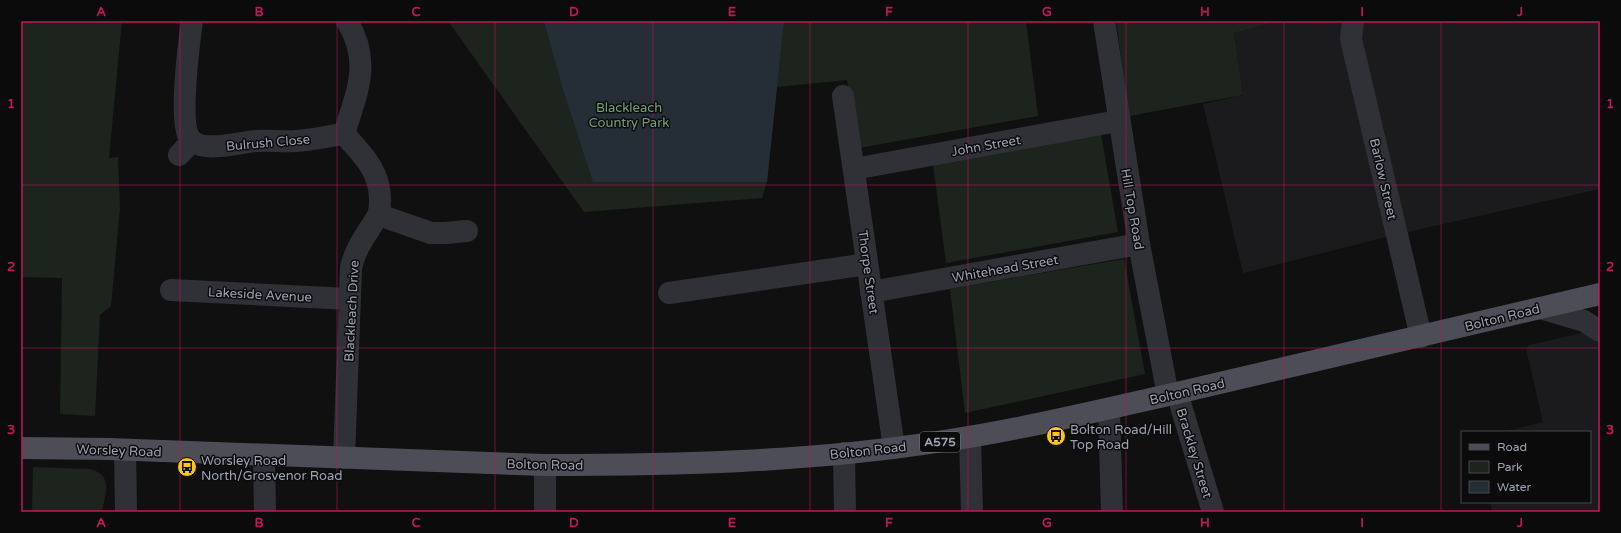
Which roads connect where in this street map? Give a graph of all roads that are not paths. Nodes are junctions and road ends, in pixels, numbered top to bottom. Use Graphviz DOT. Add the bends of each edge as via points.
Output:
graph roads {
  1 [pos="192,21"];
  2 [pos="347,21"];
  3 [pos="1104,21"];
  4 [pos="1354,21"];
  5 [pos="843,96"];
  6 [pos="1118,121"];
  7 [pos="344,134"];
  8 [pos="854,169"];
  9 [pos="379,215"];
  10 [pos="470,230"];
  11 [pos="1139,244"];
  12 [pos="867,264"];
  13 [pos="171,291"];
  14 [pos="871,292"];
  15 [pos="669,293"];
  16 [pos="1600,294"];
  17 [pos="350,298"];
  18 [pos="1540,308"];
  19 [pos="1600,331"];
  20 [pos="1421,337"];
  21 [pos="1173,394"];
  22 [pos="1109,409"];
  23 [pos="970,437"];
  24 [pos="21,448"];
  25 [pos="894,448"];
  26 [pos="117,449"];
  27 [pos="844,453"];
  28 [pos="264,455"];
  29 [pos="344,458"];
  30 [pos="544,465"];
  31 [pos="126,512"];
  32 [pos="266,512"];
  33 [pos="545,512"];
  34 [pos="845,512"];
  35 [pos="972,512"];
  36 [pos="1112,512"];
  37 [pos="1213,512"];
  1 -- 7 [label="street, Bulrush Close" via="185,111 189,137 186,148 196,143 217,147 246,142 296,141"];
  2 -- 7 [label="street" via="358,45 362,63 359,83"];
  3 -- 6 [label="street, Hill Top Road"];
  4 -- 20 [label="street, Barlow Street" via="1351,39"];
  5 -- 8 [label="street, Thorpe Street"];
  6 -- 8 [label="street, John Street"];
  6 -- 11 [label="street, Hill Top Road"];
  7 -- 9 [label="street" via="376,173 380,190"];
  8 -- 12 [label="street, Thorpe Street"];
  9 -- 10 [label="street" via="431,232 445,234"];
  9 -- 17 [label="street, Blackleach Drive" via="353,256"];
  11 -- 14 [label="street, Whitehead Street"];
  11 -- 21 [label="street, Hill Top Road"];
  12 -- 14 [label="street, Thorpe Street"];
  12 -- 15 [label="street" via="711,296"];
  13 -- 17 [label="street, Lakeside Avenue"];
  14 -- 25 [label="street, Thorpe Street"];
  16 -- 18 [label="main road, Bolton Road / A575"];
  17 -- 29 [label="street, Blackleach Drive"];
  18 -- 19 [label="street" via="1584,321"];
  18 -- 20 [label="main road, Bolton Road / A575"];
  20 -- 21 [label="main road, Bolton Road / A575"];
  21 -- 22 [label="main road, Bolton Road / A575"];
  21 -- 37 [label="street, Brackley Street"];
  22 -- 23 [label="main road, Bolton Road / A575"];
  22 -- 36 [label="street"];
  23 -- 25 [label="main road, Bolton Road / A575"];
  23 -- 35 [label="street"];
  24 -- 26 [label="main road, Worsley Road / A575"];
  25 -- 27 [label="main road, Bolton Road / A575"];
  26 -- 28 [label="main road, Worsley Road / A575"];
  26 -- 31 [label="street"];
  27 -- 30 [label="main road, Bolton Road / A575" via="687,464"];
  27 -- 34 [label="street"];
  28 -- 29 [label="main road, Bolton Road / A575"];
  28 -- 32 [label="street"];
  29 -- 30 [label="main road, Bolton Road / A575"];
  30 -- 33 [label="street"];
}
